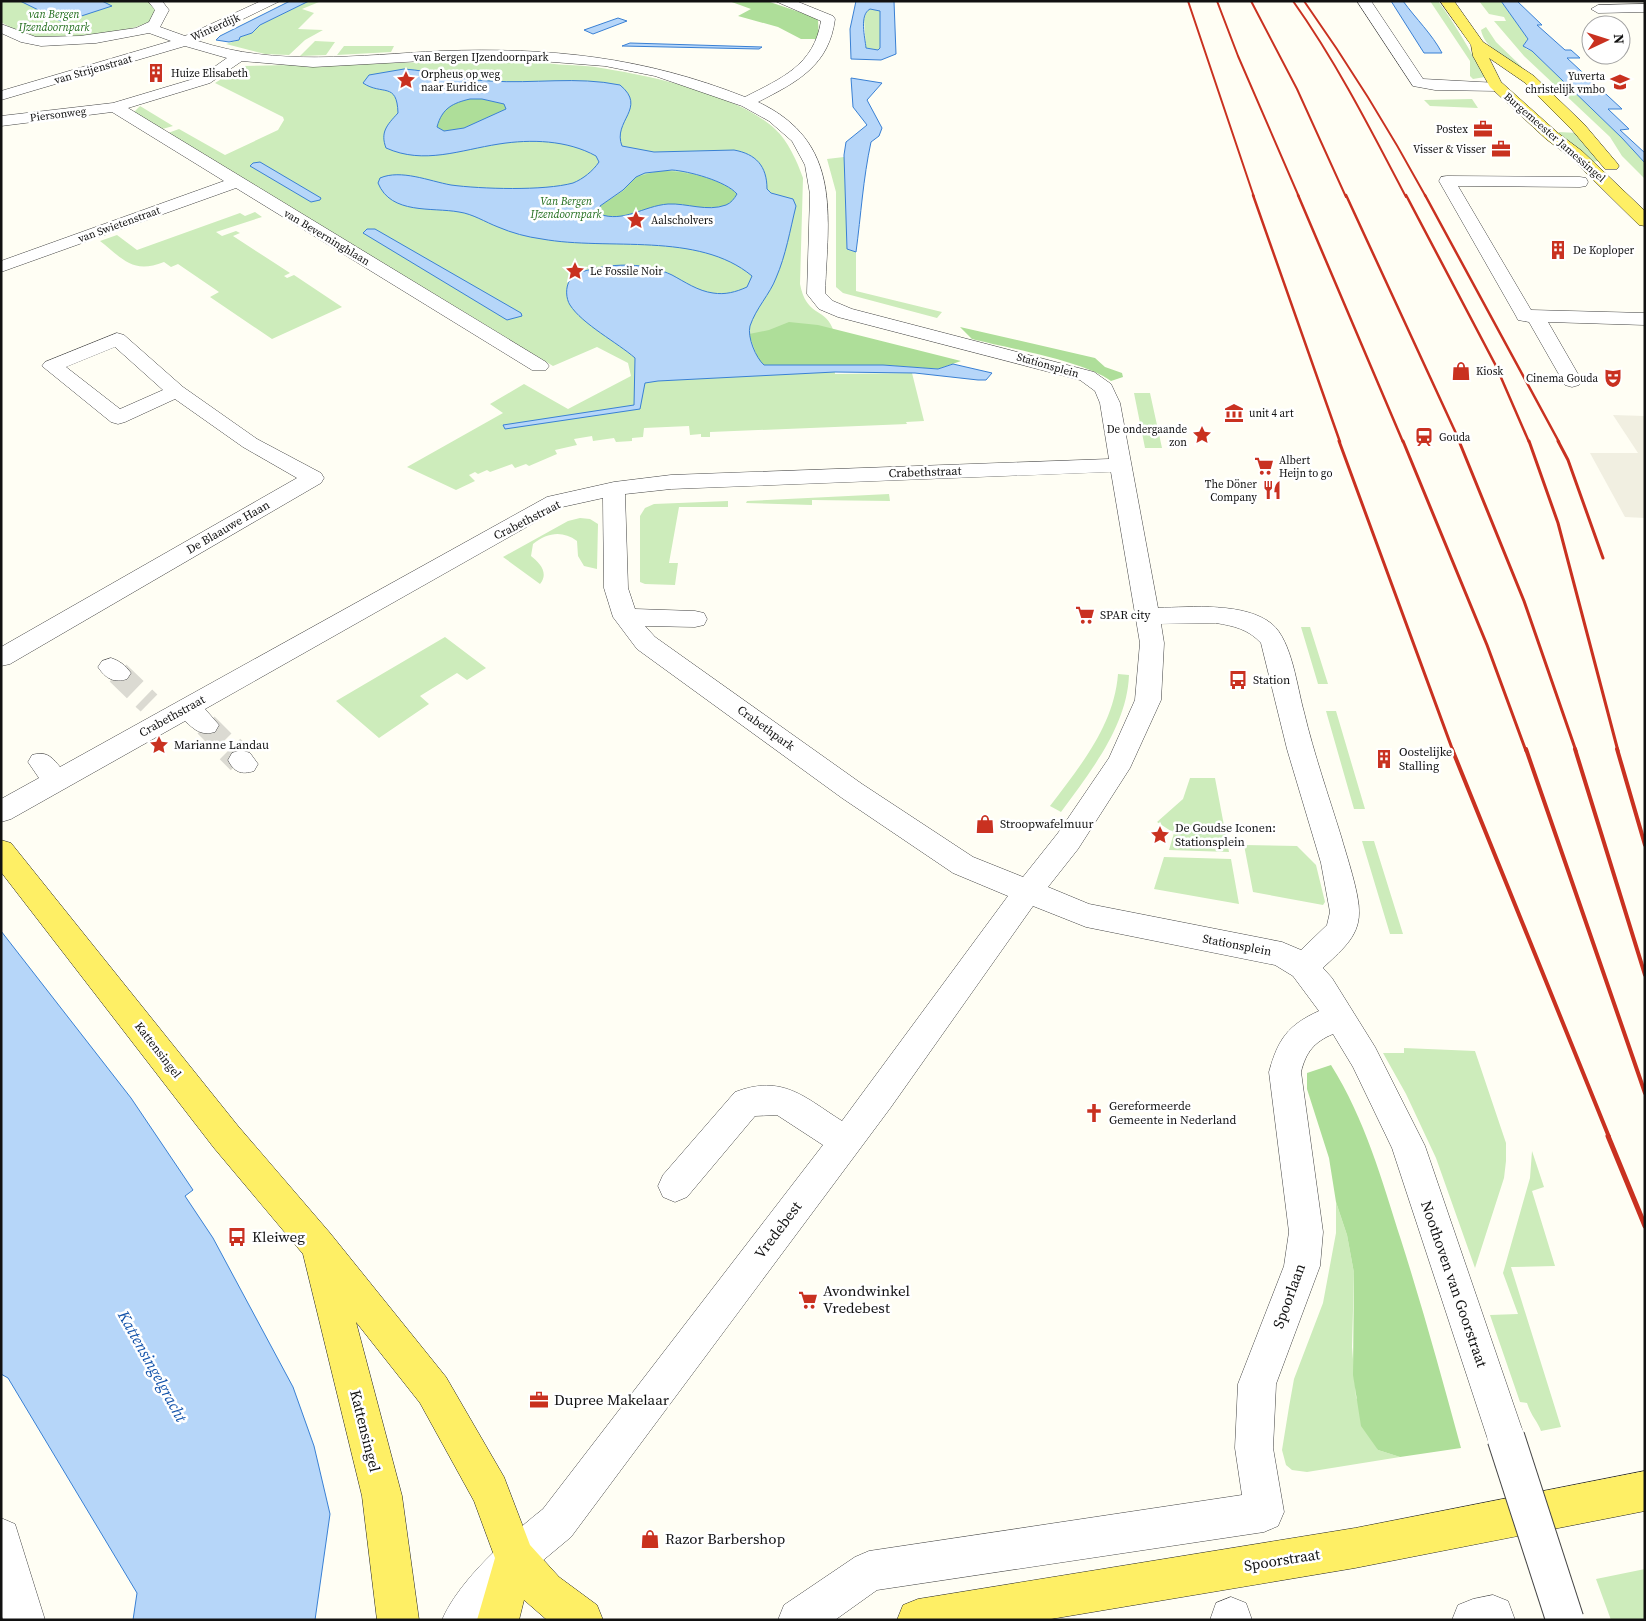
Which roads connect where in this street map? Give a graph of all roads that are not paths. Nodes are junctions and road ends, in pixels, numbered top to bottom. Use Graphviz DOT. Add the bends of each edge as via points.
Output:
graph roads {
  1 [pos="155,1"];
  2 [pos="273,1"];
  3 [pos="782,1"];
  4 [pos="1364,1"];
  5 [pos="1447,1"];
  6 [pos="1645,8"];
  7 [pos="1598,10"];
  8 [pos="1,28"];
  9 [pos="150,28"];
  10 [pos="185,41"];
  11 [pos="1478,45"];
  12 [pos="240,56"];
  13 [pos="1496,85"];
  14 [pos="1536,86"];
  15 [pos="1,96"];
  16 [pos="747,102"];
  17 [pos="115,108"];
  18 [pos="1,121"];
  19 [pos="1541,125"];
  20 [pos="1578,128"];
  21 [pos="237,182"];
  22 [pos="1576,182"];
  23 [pos="1645,200"];
  24 [pos="1645,221"];
  25 [pos="1,267"];
  26 [pos="817,275"];
  27 [pos="1535,316"];
  28 [pos="1645,319"];
  29 [pos="539,366"];
  30 [pos="1572,381"];
  31 [pos="176,391"];
  32 [pos="1121,465"];
  33 [pos="614,489"];
  34 [pos="1148,616"];
  35 [pos="625,617"];
  36 [pos="695,619"];
  37 [pos="1,658"];
  38 [pos="168,710"];
  39 [pos="206,725"];
  40 [pos="1,812"];
  41 [pos="1,851"];
  42 [pos="1028,890"];
  43 [pos="1304,967"];
  44 [pos="1340,1017"];
  45 [pos="846,1142"];
  46 [pos="676,1186"];
  47 [pos="318,1246"];
  48 [pos="1645,1491"];
  49 [pos="1,1538"];
  50 [pos="515,1558"];
  51 [pos="24,1620"];
  52 [pos="398,1620"];
  53 [pos="463,1620"];
  54 [pos="498,1620"];
  55 [pos="582,1620"];
  56 [pos="799,1620"];
  57 [pos="918,1620"];
  58 [pos="1565,1620"];
  1 -- 9 [label="street" via="162,10 160,20"];
  2 -- 10 [label="street, Winterdijk"];
  3 -- 16 [label="street" via="828,19 828,30 814,60 788,80"];
  4 -- 13 [label="street" via="1418,83 1436,86"];
  5 -- 11 [label="main road, Burgemeester Jamessingel"];
  6 -- 7 [label="street"];
  8 -- 9 [label="street" via="21,38 40,42 86,39"];
  9 -- 10 [label="street, van Bergen IJzendoornpark"];
  10 -- 12 [label="street, van Bergen IJzendoornpark"];
  10 -- 15 [label="street, van Strijenstraat"];
  11 -- 13 [label="main road, Burgemeester Jamessingel" via="1480,56"];
  11 -- 14 [label="main road, Burgemeester Jamessingel"];
  12 -- 16 [label="street, van Bergen IJzendoornpark" via="287,62 467,55 564,58 626,65 669,75"];
  12 -- 17 [label="street" via="205,80"];
  13 -- 14 [label="main road" via="1510,79"];
  13 -- 19 [label="main road, Burgemeester Jamessingel"];
  14 -- 20 [label="main road, Burgemeester Jamessingel"];
  16 -- 26 [label="street, van Bergen IJzendoornpark" via="773,114 793,131 813,164 819,193"];
  17 -- 18 [label="street, Piersonweg"];
  17 -- 21 [label="street, van Beverninghlaan"];
  19 -- 20 [label="main road" via="1558,130"];
  19 -- 24 [label="main road, Burgemeester Jamessingel"];
  20 -- 23 [label="main road, Burgemeester Jamessingel"];
  21 -- 25 [label="street, van Swietenstraat"];
  21 -- 29 [label="street, van Beverninghlaan"];
  22 -- 27 [label="street" via="1571,185 1447,181 1525,316"];
  26 -- 32 [label="street, Stationsplein" via="816,294 826,305 845,313 1071,370 1099,383 1107,392 1110,403"];
  27 -- 28 [label="street"];
  27 -- 30 [label="street"];
  31 -- 31 [label="street, De Blaauwe Haan" via="117,339 52,366 118,418"];
  31 -- 37 [label="street, De Blaauwe Haan" via="250,443 313,478"];
  32 -- 33 [label="street, Crabethstraat" via="671,482"];
  32 -- 34 [label="street, Stationsplein"];
  33 -- 35 [label="street, Crabethpark" via="616,588"];
  33 -- 38 [label="street, Crabethstraat" via="555,502"];
  34 -- 42 [label="street, Stationsplein" via="1152,643 1148,700 1121,760 1068,840"];
  34 -- 43 [label="street" via="1239,618 1260,626 1273,640 1300,748 1335,863 1345,912 1341,931"];
  35 -- 36 [label="street"];
  35 -- 42 [label="street, Crabethpark" via="646,643 852,790 963,865"];
  38 -- 39 [label="street"];
  38 -- 40 [label="street, Crabethstraat" via="48,772"];
  41 -- 47 [label="main road, Kattensingel" via="226,1137"];
  42 -- 43 [label="street, Stationsplein" via="1086,915 1282,954"];
  42 -- 45 [label="street, Vredebest"];
  43 -- 44 [label="street, Noothoven van Goorstraat"];
  44 -- 56 [label="street, Spoorlaan" via="1307,1031 1289,1051 1285,1072 1306,1232 1302,1266 1257,1384 1254,1448 1264,1512 868,1570"];
  44 -- 58 [label="street, Noothoven van Goorstraat, bridge" via="1364,1057 1408,1146"];
  45 -- 46 [label="street" via="782,1100 747,1102"];
  45 -- 50 [label="street, Vredebest" via="557,1523"];
  47 -- 50 [label="main road, Kattensingel" via="433,1390 490,1490"];
  47 -- 52 [label="main road, Kattensingel" via="382,1496"];
  48 -- 57 [label="main road, Spoorstraat" via="1355,1548"];
  49 -- 51 [label="street"];
  50 -- 53 [label="street, Vredebest"];
  50 -- 54 [label="main road"];
  50 -- 55 [label="main road" via="544,1592"];
}
